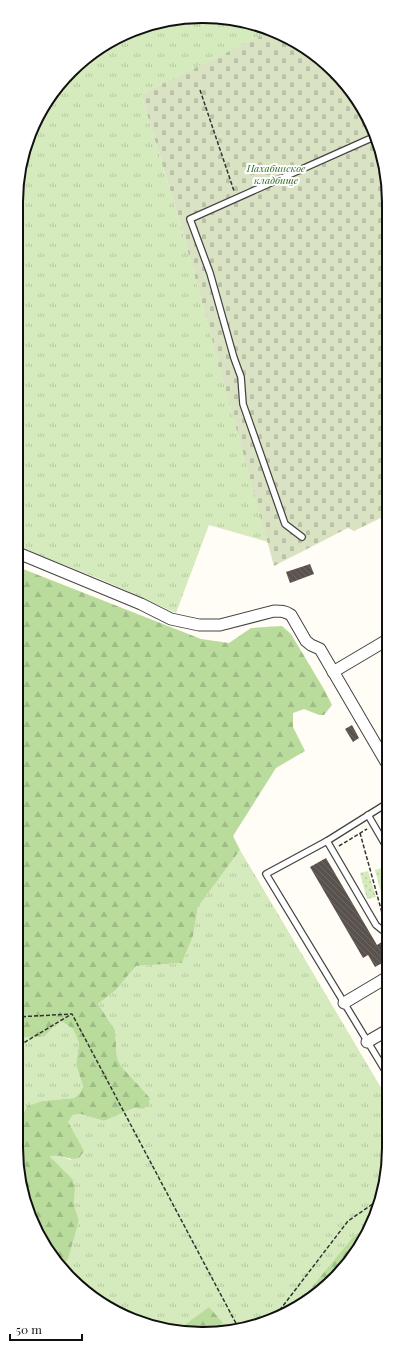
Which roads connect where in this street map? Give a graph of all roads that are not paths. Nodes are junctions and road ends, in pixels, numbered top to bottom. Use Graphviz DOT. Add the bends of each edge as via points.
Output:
graph roads {
  1 [pos="370,139"];
  2 [pos="302,537"];
  3 [pos="23,555"];
  4 [pos="382,642"];
  5 [pos="333,672"];
  6 [pos="382,755"];
  7 [pos="382,806"];
  8 [pos="368,815"];
  9 [pos="382,839"];
  10 [pos="326,841"];
  11 [pos="382,930"];
  12 [pos="382,980"];
  13 [pos="344,1003"];
  14 [pos="382,1033"];
  15 [pos="368,1042"];
  16 [pos="382,1065"];
  1 -- 2 [label="lane" via="190,219 210,273 241,377 243,404 285,524"];
  3 -- 5 [label="street" via="171,619 199,626 220,625 274,611 287,612 306,641 320,649"];
  4 -- 5 [label="street"];
  5 -- 6 [label="street"];
  7 -- 8 [label="lane"];
  8 -- 9 [label="lane"];
  8 -- 10 [label="lane"];
  10 -- 11 [label="lane" via="376,925"];
  10 -- 13 [label="lane" via="266,874"];
  12 -- 13 [label="street"];
  13 -- 15 [label="lane"];
  14 -- 15 [label="street"];
  15 -- 16 [label="lane"];
}
